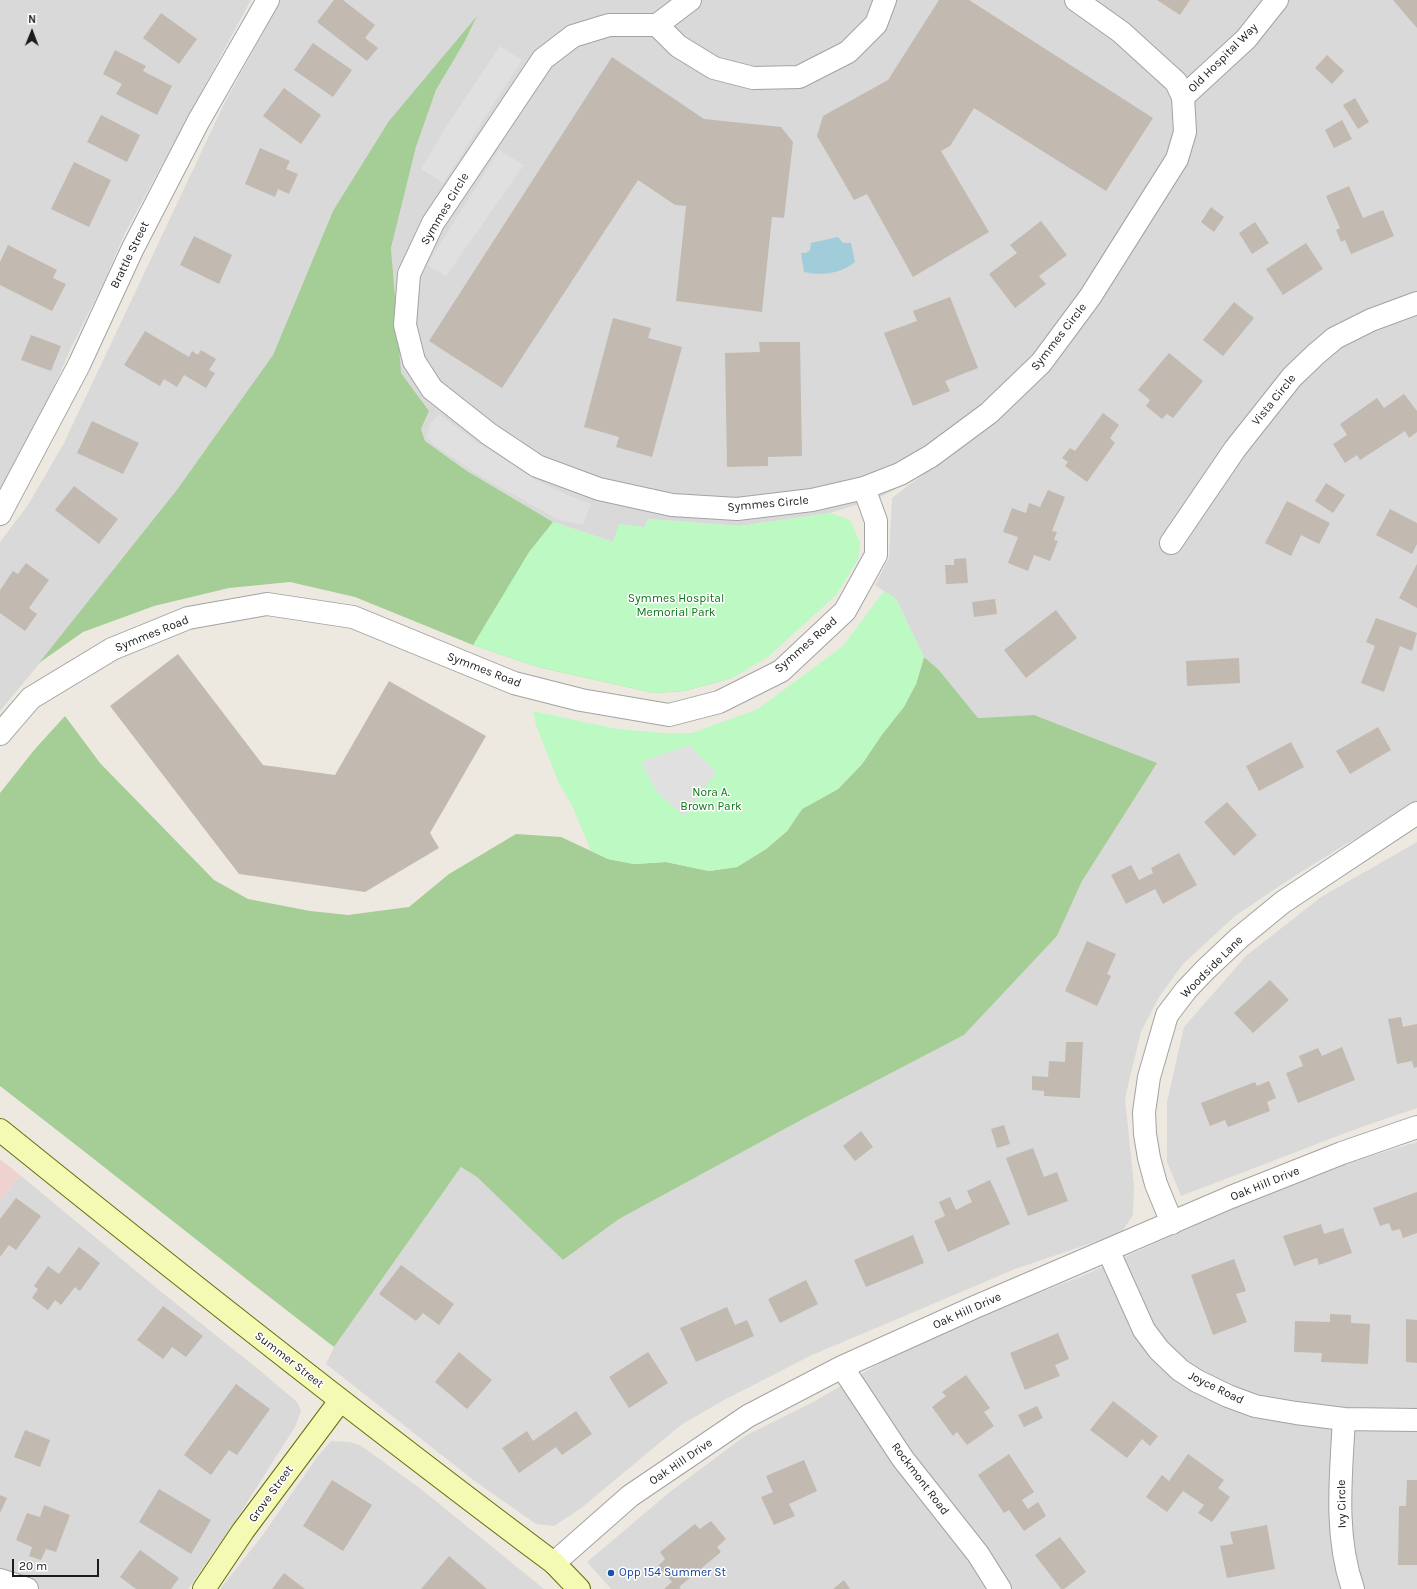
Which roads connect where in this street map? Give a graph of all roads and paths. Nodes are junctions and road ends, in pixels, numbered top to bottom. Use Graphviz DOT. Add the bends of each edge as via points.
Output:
graph roads {
  1 [pos="268,0"];
  2 [pos="690,0"];
  3 [pos="885,0"];
  4 [pos="1076,0"];
  5 [pos="1277,0"];
  6 [pos="657,25"];
  7 [pos="1183,97"];
  8 [pos="1417,303"];
  9 [pos="864,488"];
  10 [pos="0,514"];
  11 [pos="1171,543"];
  12 [pos="0,734"];
  13 [pos="1417,813"];
  14 [pos="1417,1127"];
  15 [pos="0,1130"];
  16 [pos="1172,1223"];
  17 [pos="1108,1250"];
  18 [pos="842,1367"];
  19 [pos="340,1401"];
  20 [pos="1344,1419"];
  21 [pos="1417,1420"];
  22 [pos="554,1563"];
  23 [pos="0,1580"];
  24 [pos="27,1589"];
  25 [pos="204,1589"];
  26 [pos="579,1589"];
  27 [pos="1000,1589"];
  28 [pos="1353,1589"];
  1 -- 10 [label="street, Brattle Street" via="198,122 133,248 79,365"];
  2 -- 6 [label="street"];
  3 -- 6 [label="street" via="876,24 848,52 799,77 753,78 714,68 678,46"];
  4 -- 7 [label="street, Symmes Circle" via="1126,37 1176,82"];
  5 -- 7 [label="street, Old Hospital Way" via="1246,39"];
  6 -- 9 [label="street, Symmes Circle" via="609,25 573,36 543,59 433,223 409,274 405,325 414,361 432,389 489,434 537,466 599,489 672,505 737,509 812,500"];
  7 -- 9 [label="street, Symmes Circle" via="1185,132 1177,159 1090,297 1041,363 989,413 931,456 900,474"];
  8 -- 11 [label="street, Vista Circle" via="1371,320 1335,338 1292,377 1235,450"];
  9 -- 12 [label="street, Symmes Road" via="876,521 876,554 845,611 781,671 719,702 669,715 581,700 514,683 353,617 268,604 188,618 112,649 31,698"];
  13 -- 16 [label="street, Woodside Lane" via="1283,902 1205,970 1167,1015 1149,1077 1144,1112 1149,1158 1156,1184"];
  14 -- 16 [label="street, Oak Hill Drive" via="1342,1153"];
  15 -- 19 [label="main road, Summer Street"];
  16 -- 17 [label="street, Oak Hill Drive"];
  17 -- 18 [label="street, Oak Hill Drive"];
  17 -- 20 [label="street, Joyce Road" via="1144,1330 1159,1350 1180,1370 1228,1396 1255,1406"];
  18 -- 22 [label="street, Oak Hill Drive" via="748,1416 637,1492"];
  18 -- 27 [label="street, Rockmont Road" via="903,1459 978,1554"];
  19 -- 22 [label="main road, Summer Street"];
  19 -- 25 [label="main road, Grove Street" via="243,1531"];
  20 -- 21 [label="street, Joyce Road"];
  20 -- 28 [label="street, Ivy Circle" via="1340,1500 1342,1537"];
  22 -- 26 [label="main road, Summer Street"];
  23 -- 24 [label="street"];
}
